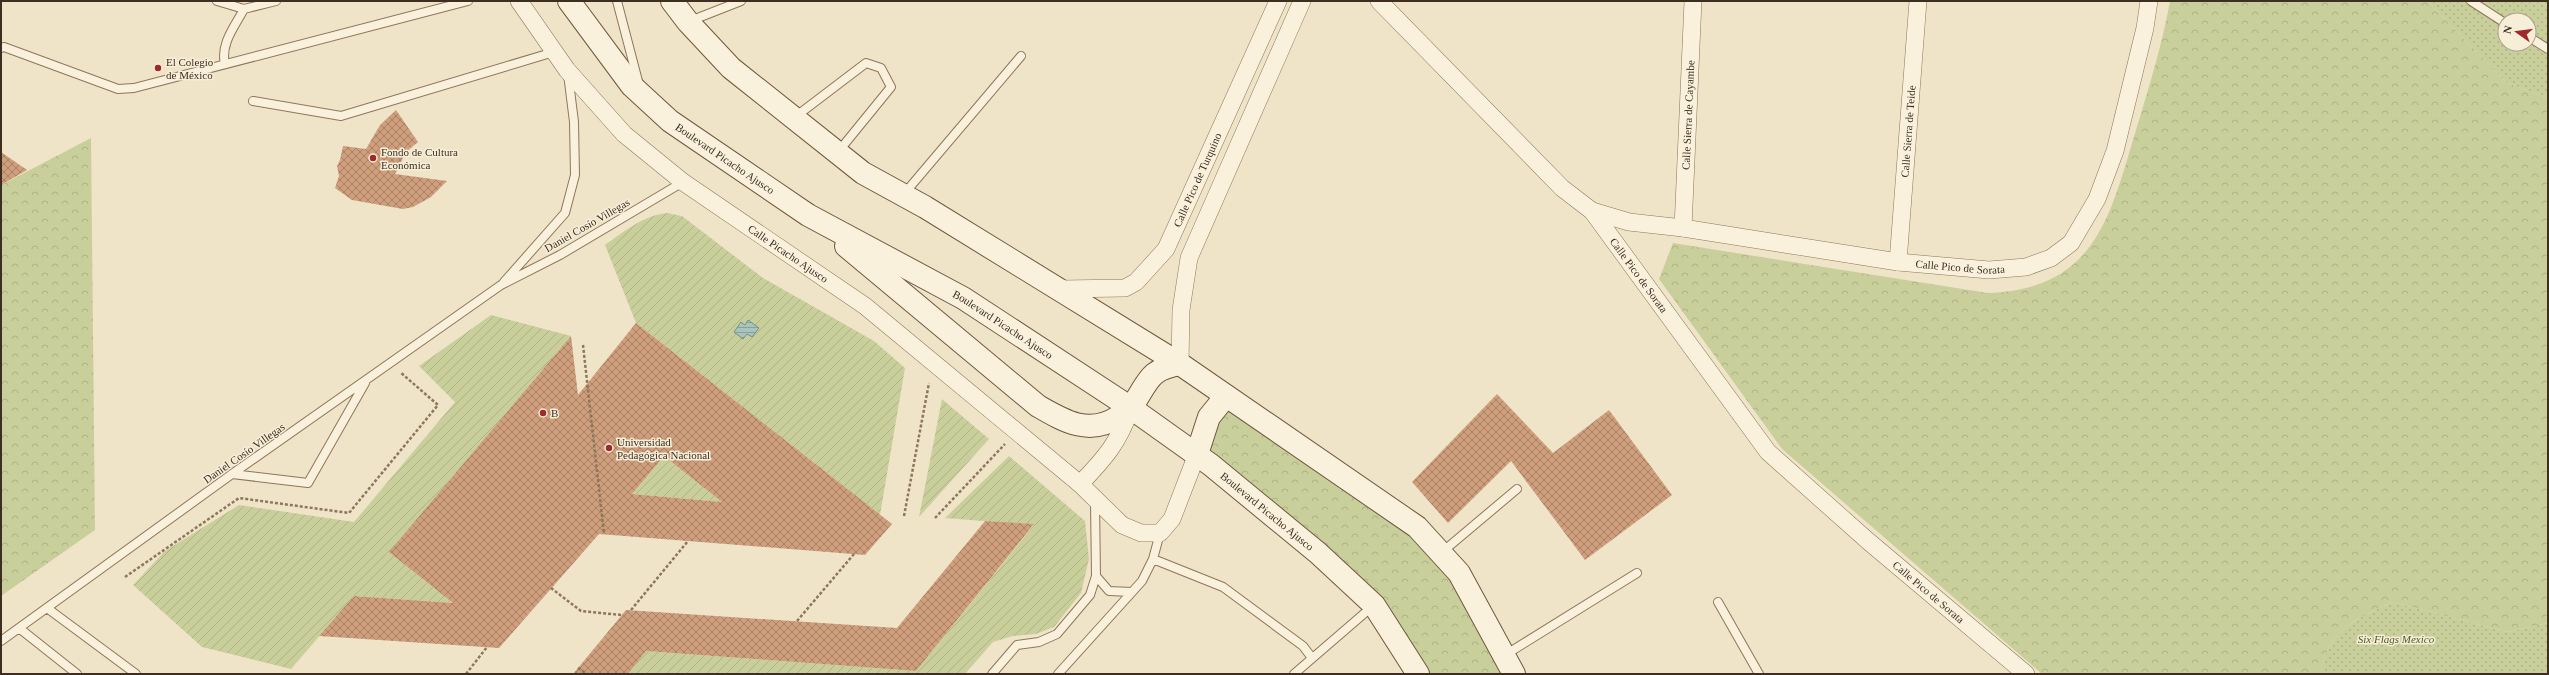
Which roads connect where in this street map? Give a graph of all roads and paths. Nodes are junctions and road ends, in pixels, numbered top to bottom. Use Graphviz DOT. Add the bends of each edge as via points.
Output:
graph roads {
  1 [pos="217,1"];
  2 [pos="276,1"];
  3 [pos="468,1"];
  4 [pos="519,1"];
  5 [pos="569,1"];
  6 [pos="617,1"];
  7 [pos="672,1"];
  8 [pos="741,1"];
  9 [pos="1278,1"];
  10 [pos="1302,1"];
  11 [pos="1379,1"];
  12 [pos="1693,1"];
  13 [pos="1918,1"];
  14 [pos="2150,1"];
  15 [pos="2471,1"];
  16 [pos="244,9"];
  17 [pos="2497,18"];
  18 [pos="688,22"];
  19 [pos="2537,42"];
  20 [pos="1,48"];
  21 [pos="2548,48"];
  22 [pos="554,52"];
  23 [pos="1021,56"];
  24 [pos="225,64"];
  25 [pos="567,70"];
  26 [pos="642,95"];
  27 [pos="253,101"];
  28 [pos="794,118"];
  29 [pos="837,152"];
  30 [pos="683,182"];
  31 [pos="902,196"];
  32 [pos="1592,211"];
  33 [pos="808,215"];
  34 [pos="1683,228"];
  35 [pos="1898,262"];
  36 [pos="501,285"];
  37 [pos="1061,289"];
  38 [pos="584,345"];
  39 [pos="1180,364"];
  40 [pos="929,379"];
  41 [pos="367,380"];
  42 [pos="1226,396"];
  43 [pos="1131,408"];
  44 [pos="1005,444"];
  45 [pos="1197,454"];
  46 [pos="232,474"];
  47 [pos="1080,484"];
  48 [pos="1517,489"];
  49 [pos="1095,498"];
  50 [pos="904,516"];
  51 [pos="936,518"];
  52 [pos="1160,532"];
  53 [pos="604,534"];
  54 [pos="688,540"];
  55 [pos="1440,553"];
  56 [pos="854,554"];
  57 [pos="1153,559"];
  58 [pos="1637,573"];
  59 [pos="1096,576"];
  60 [pos="551,588"];
  61 [pos="1132,592"];
  62 [pos="1718,602"];
  63 [pos="1374,605"];
  64 [pos="47,608"];
  65 [pos="631,610"];
  66 [pos="622,615"];
  67 [pos="797,622"];
  68 [pos="18,628"];
  69 [pos="1,641"];
  70 [pos="487,648"];
  71 [pos="1504,655"];
  72 [pos="1312,658"];
  73 [pos="578,668"];
  74 [pos="77,674"];
  75 [pos="136,674"];
  76 [pos="466,674"];
  77 [pos="586,674"];
  78 [pos="992,674"];
  79 [pos="1058,674"];
  80 [pos="1294,674"];
  81 [pos="1418,674"];
  82 [pos="1514,674"];
  83 [pos="1759,674"];
  84 [pos="2026,674"];
  1 -- 16 [label="lane"];
  2 -- 16 [label="lane"];
  3 -- 24 [label="lane"];
  4 -- 22 [label="street, Calle Picacho Ajusco"];
  5 -- 26 [label="main road, Boulevard Picacho Ajusco" via="632,86"];
  6 -- 26 [label="lane"];
  7 -- 18 [label="main road"];
  8 -- 18 [label="lane"];
  9 -- 37 [label="street, Calle Pico de Turquino" via="1166,249 1136,282 1124,288"];
  10 -- 39 [label="street, Calle Pico de Turquino" via="1189,258 1180,310"];
  11 -- 32 [label="street, Calle Pico de Sorata" via="1562,188"];
  12 -- 34 [label="street, Calle Sierra de Cayambe"];
  13 -- 35 [label="street, Calle Sierra de Teide"];
  14 -- 35 [label="street, Calle Pico de Sorata" via="2115,151 2097,199 2071,243 2051,258 2026,267 1989,270"];
  15 -- 17 [label="lane"];
  16 -- 24 [label="lane" via="226,41 222,54"];
  18 -- 28 [label="main road" via="730,68"];
  19 -- 21 [label="lane"];
  20 -- 24 [label="lane" via="118,89 134,88"];
  22 -- 25 [label="street, Calle Picacho Ajusco"];
  22 -- 27 [label="lane" via="340,116"];
  23 -- 31 [label="lane"];
  25 -- 30 [label="street, Calle Picacho Ajusco" via="624,134"];
  25 -- 36 [label="lane, Daniel Cosío Villegas" via="574,122 575,175 565,213"];
  26 -- 33 [label="main road, Boulevard Picacho Ajusco" via="670,121"];
  28 -- 29 [label="main road"];
  28 -- 29 [label="lane" via="866,63 881,68 891,87"];
  29 -- 31 [label="main road" via="863,173"];
  30 -- 36 [label="lane, Daniel Cosío Villegas" via="560,255"];
  30 -- 47 [label="street, Calle Picacho Ajusco" via="865,306"];
  31 -- 37 [label="main road" via="925,207"];
  32 -- 34 [label="street, Calle Pico de Sorata" via="1629,222"];
  32 -- 84 [label="street, Calle Pico de Sorata" via="1768,452 1868,542"];
  33 -- 43 [label="main road, Boulevard Picacho Ajusco" via="963,298"];
  33 -- 43 [label="main road" via="1038,406 1060,419 1090,428 1109,423"];
  34 -- 35 [label="street, Calle Pico de Sorata"];
  36 -- 41 [label="lane, Daniel Cosío Villegas"];
  37 -- 39 [label="main road"];
  38 -- 53 [label="path"];
  39 -- 42 [label="main road"];
  39 -- 43 [label="main road" via="1163,367 1148,378"];
  40 -- 50 [label="path"];
  41 -- 46 [label="lane, Daniel Cosío Villegas"];
  41 -- 46 [label="lane" via="308,483"];
  42 -- 45 [label="main road" via="1209,417"];
  42 -- 55 [label="main road" via="1416,527"];
  43 -- 45 [label="main road, Boulevard Picacho Ajusco"];
  43 -- 47 [label="street" via="1122,432 1109,454"];
  44 -- 51 [label="path"];
  45 -- 52 [label="street" via="1172,519"];
  45 -- 63 [label="main road, Boulevard Picacho Ajusco" via="1318,553"];
  46 -- 64 [label="lane, Daniel Cosío Villegas"];
  47 -- 49 [label="street, Calle Picacho Ajusco"];
  48 -- 55 [label="lane"];
  49 -- 52 [label="street, Calle Picacho Ajusco" via="1122,525 1141,533"];
  49 -- 59 [label="lane"];
  52 -- 57 [label="lane"];
  54 -- 65 [label="path"];
  55 -- 71 [label="main road" via="1459,574"];
  56 -- 67 [label="path"];
  57 -- 61 [label="lane" via="1142,581"];
  57 -- 72 [label="lane" via="1223,588 1303,646"];
  58 -- 71 [label="lane"];
  59 -- 61 [label="lane" via="1110,591"];
  59 -- 78 [label="lane" via="1090,594 1058,634 1039,642 1017,645"];
  60 -- 66 [label="path" via="581,611"];
  61 -- 79 [label="lane"];
  62 -- 83 [label="lane"];
  63 -- 72 [label="lane"];
  63 -- 81 [label="main road, Boulevard Picacho Ajusco"];
  64 -- 68 [label="lane, Daniel Cosío Villegas"];
  64 -- 75 [label="lane"];
  68 -- 69 [label="lane, Daniel Cosío Villegas"];
  68 -- 74 [label="lane"];
  70 -- 76 [label="path"];
  71 -- 82 [label="main road"];
  72 -- 80 [label="lane"];
  73 -- 77 [label="path"];
}
